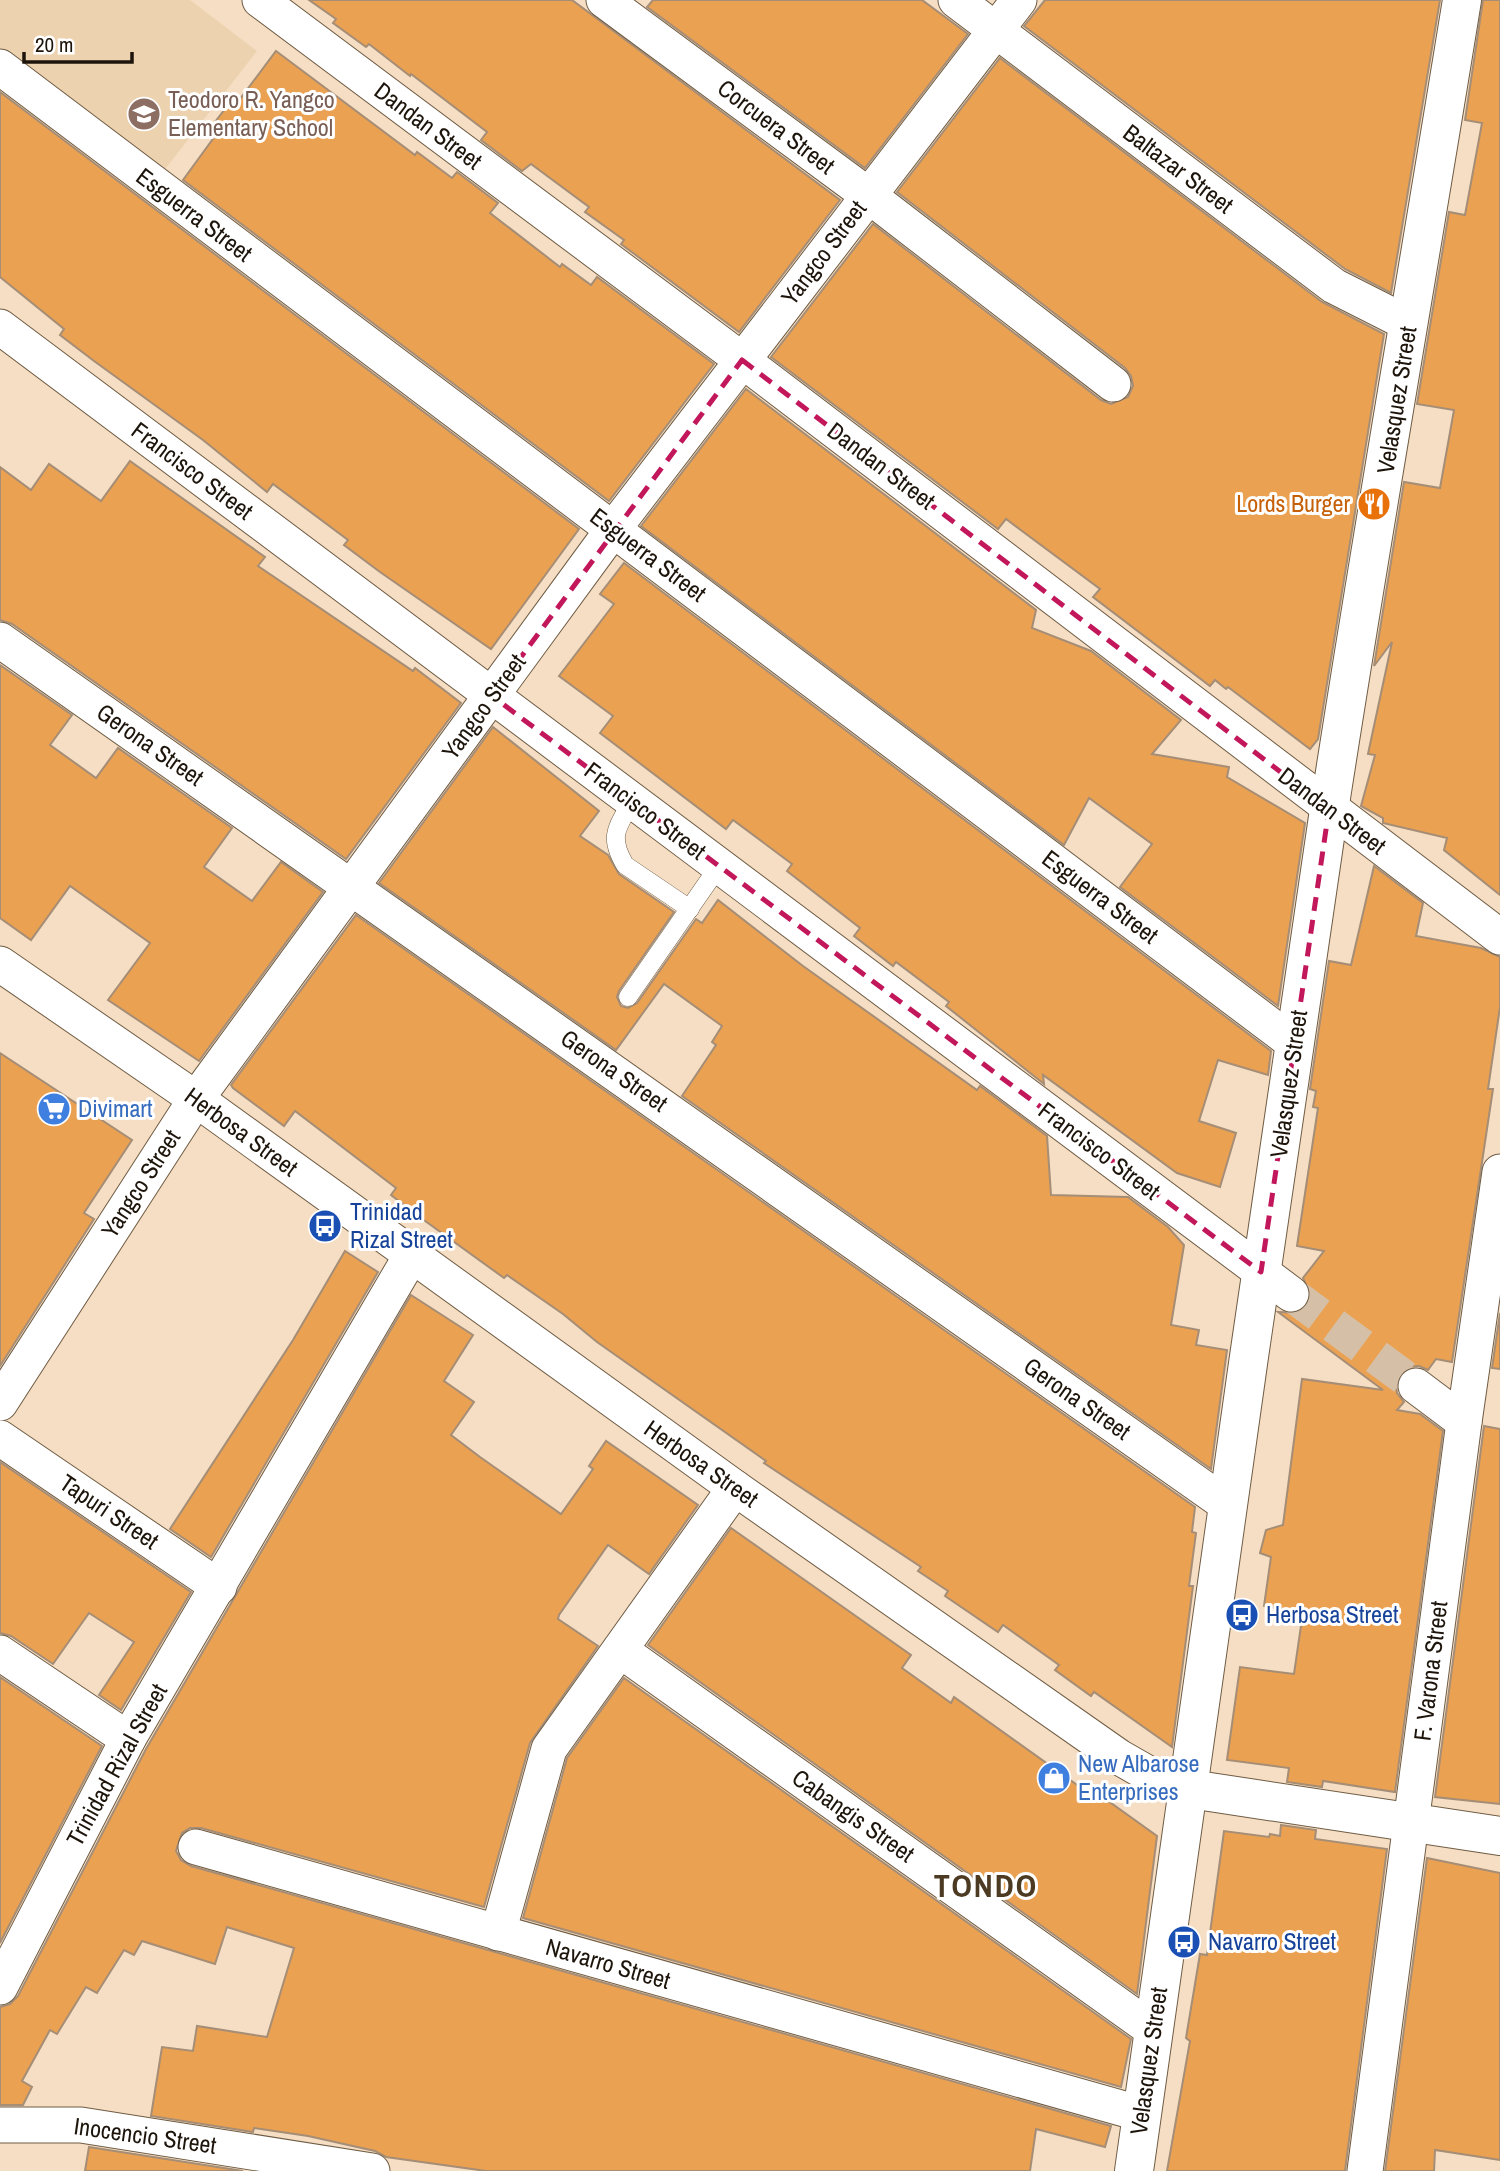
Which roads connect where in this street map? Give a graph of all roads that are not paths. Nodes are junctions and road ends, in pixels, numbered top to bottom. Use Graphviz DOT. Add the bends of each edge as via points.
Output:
graph roads {
  1 [pos="260,0"];
  2 [pos="604,0"];
  3 [pos="956,0"];
  4 [pos="1019,0"];
  5 [pos="1462,0"];
  6 [pos="996,31"];
  7 [pos="0,67"];
  8 [pos="868,195"];
  9 [pos="1409,324"];
  10 [pos="0,327"];
  11 [pos="743,360"];
  12 [pos="1112,384"];
  13 [pos="614,528"];
  14 [pos="0,640"];
  15 [pos="492,696"];
  16 [pos="632,801"];
  17 [pos="1329,810"];
  18 [pos="719,866"];
  19 [pos="353,886"];
  20 [pos="690,909"];
  21 [pos="1500,937"];
  22 [pos="0,964"];
  23 [pos="628,997"];
  24 [pos="1295,1044"];
  25 [pos="196,1098"];
  26 [pos="1500,1172"];
  27 [pos="411,1256"];
  28 [pos="1276,1283"];
  29 [pos="1416,1386"];
  30 [pos="0,1404"];
  31 [pos="1464,1422"];
  32 [pos="0,1438"];
  33 [pos="735,1488"];
  34 [pos="1226,1504"];
  35 [pos="219,1587"];
  36 [pos="620,1650"];
  37 [pos="0,1653"];
  38 [pos="128,1739"];
  39 [pos="1190,1789"];
  40 [pos="1412,1823"];
  41 [pos="1500,1836"];
  42 [pos="196,1847"];
  43 [pos="498,1933"];
  44 [pos="11,1936"];
  45 [pos="0,1987"];
  46 [pos="1153,2030"];
  47 [pos="1142,2114"];
  48 [pos="0,2125"];
  49 [pos="372,2171"];
  50 [pos="1134,2171"];
  51 [pos="1365,2171"];
  1 -- 11 [label="street, Dandan Street"];
  2 -- 8 [label="street, Corcuera Street"];
  3 -- 6 [label="street, Baltazar Street"];
  4 -- 6 [label="street, Yangco Street"];
  5 -- 9 [label="street, Velasquez Street"];
  6 -- 8 [label="street, Yangco Street"];
  6 -- 9 [label="street, Baltazar Street" via="1334,286"];
  7 -- 13 [label="street, Esguerra Street"];
  8 -- 11 [label="street, Yangco Street"];
  8 -- 12 [label="street, Corcuera Street"];
  9 -- 17 [label="street, Velasquez Street"];
  10 -- 15 [label="street, Francisco Street"];
  11 -- 13 [label="street, Yangco Street"];
  11 -- 17 [label="street, Dandan Street"];
  13 -- 15 [label="street, Yangco Street"];
  13 -- 24 [label="street, Esguerra Street"];
  14 -- 19 [label="street, Gerona Street"];
  15 -- 16 [label="street, Francisco Street"];
  15 -- 19 [label="street, Yangco Street"];
  16 -- 18 [label="street, Francisco Street"];
  16 -- 20 [label="lane" via="616,829 614,845 619,855 625,865"];
  17 -- 21 [label="street, Dandan Street"];
  17 -- 24 [label="street, Velasquez Street"];
  18 -- 20 [label="lane"];
  18 -- 28 [label="street, Francisco Street"];
  19 -- 25 [label="street, Yangco Street"];
  19 -- 34 [label="street, Gerona Street"];
  20 -- 23 [label="lane"];
  22 -- 25 [label="street, Herbosa Street"];
  24 -- 28 [label="street, Velasquez Street"];
  25 -- 27 [label="street, Herbosa Street"];
  25 -- 30 [label="street, Yangco Street"];
  26 -- 31 [label="street, F. Varona Street"];
  27 -- 33 [label="street, Herbosa Street"];
  27 -- 35 [label="street, Trinidad Rizal Street"];
  28 -- 34 [label="street, Velasquez Street"];
  29 -- 31 [label="street"];
  31 -- 40 [label="street, F. Varona Street"];
  32 -- 35 [label="street, Tapuri Street"];
  33 -- 36 [label="street"];
  33 -- 39 [label="street, Herbosa Street" via="1119,1757 1154,1777"];
  34 -- 39 [label="street, Velasquez Street"];
  35 -- 38 [label="street, Trinidad Rizal Street"];
  36 -- 43 [label="street" via="549,1749"];
  36 -- 46 [label="street, Cabangis Street"];
  37 -- 38 [label="street"];
  38 -- 44 [label="street, Trinidad Rizal Street"];
  39 -- 40 [label="street, Herbosa Street"];
  39 -- 46 [label="street, Velasquez Street"];
  40 -- 41 [label="street, Herbosa Street"];
  40 -- 51 [label="street, F. Varona Street"];
  42 -- 43 [label="street, Navarro Street"];
  43 -- 47 [label="street, Navarro Street"];
  44 -- 45 [label="street, Trinidad Rizal Street"];
  46 -- 47 [label="street, Velasquez Street"];
  47 -- 50 [label="street, Velasquez Street"];
  48 -- 49 [label="street, Inocencio Street" via="81,2124"];
}
